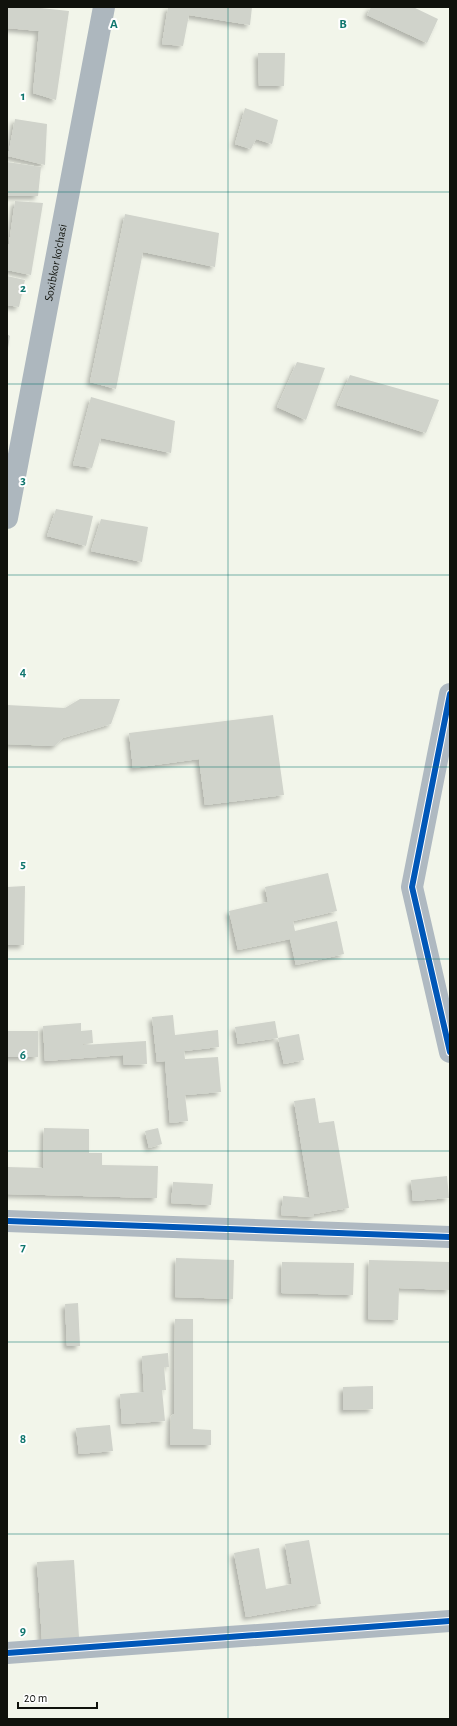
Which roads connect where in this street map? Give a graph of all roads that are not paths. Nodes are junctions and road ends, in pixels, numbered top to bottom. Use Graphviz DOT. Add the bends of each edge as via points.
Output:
graph roads {
  1 [pos="104,7"];
  2 [pos="7,518"];
  3 [pos="450,694"];
  4 [pos="450,1052"];
  5 [pos="7,1221"];
  6 [pos="450,1237"];
  7 [pos="450,1621"];
  8 [pos="7,1652"];
  1 -- 2 [label="main road, Soxibkor ko'chasi"];
  3 -- 4 [label="street" via="412,887"];
  5 -- 6 [label="street"];
  7 -- 8 [label="street"];
}
